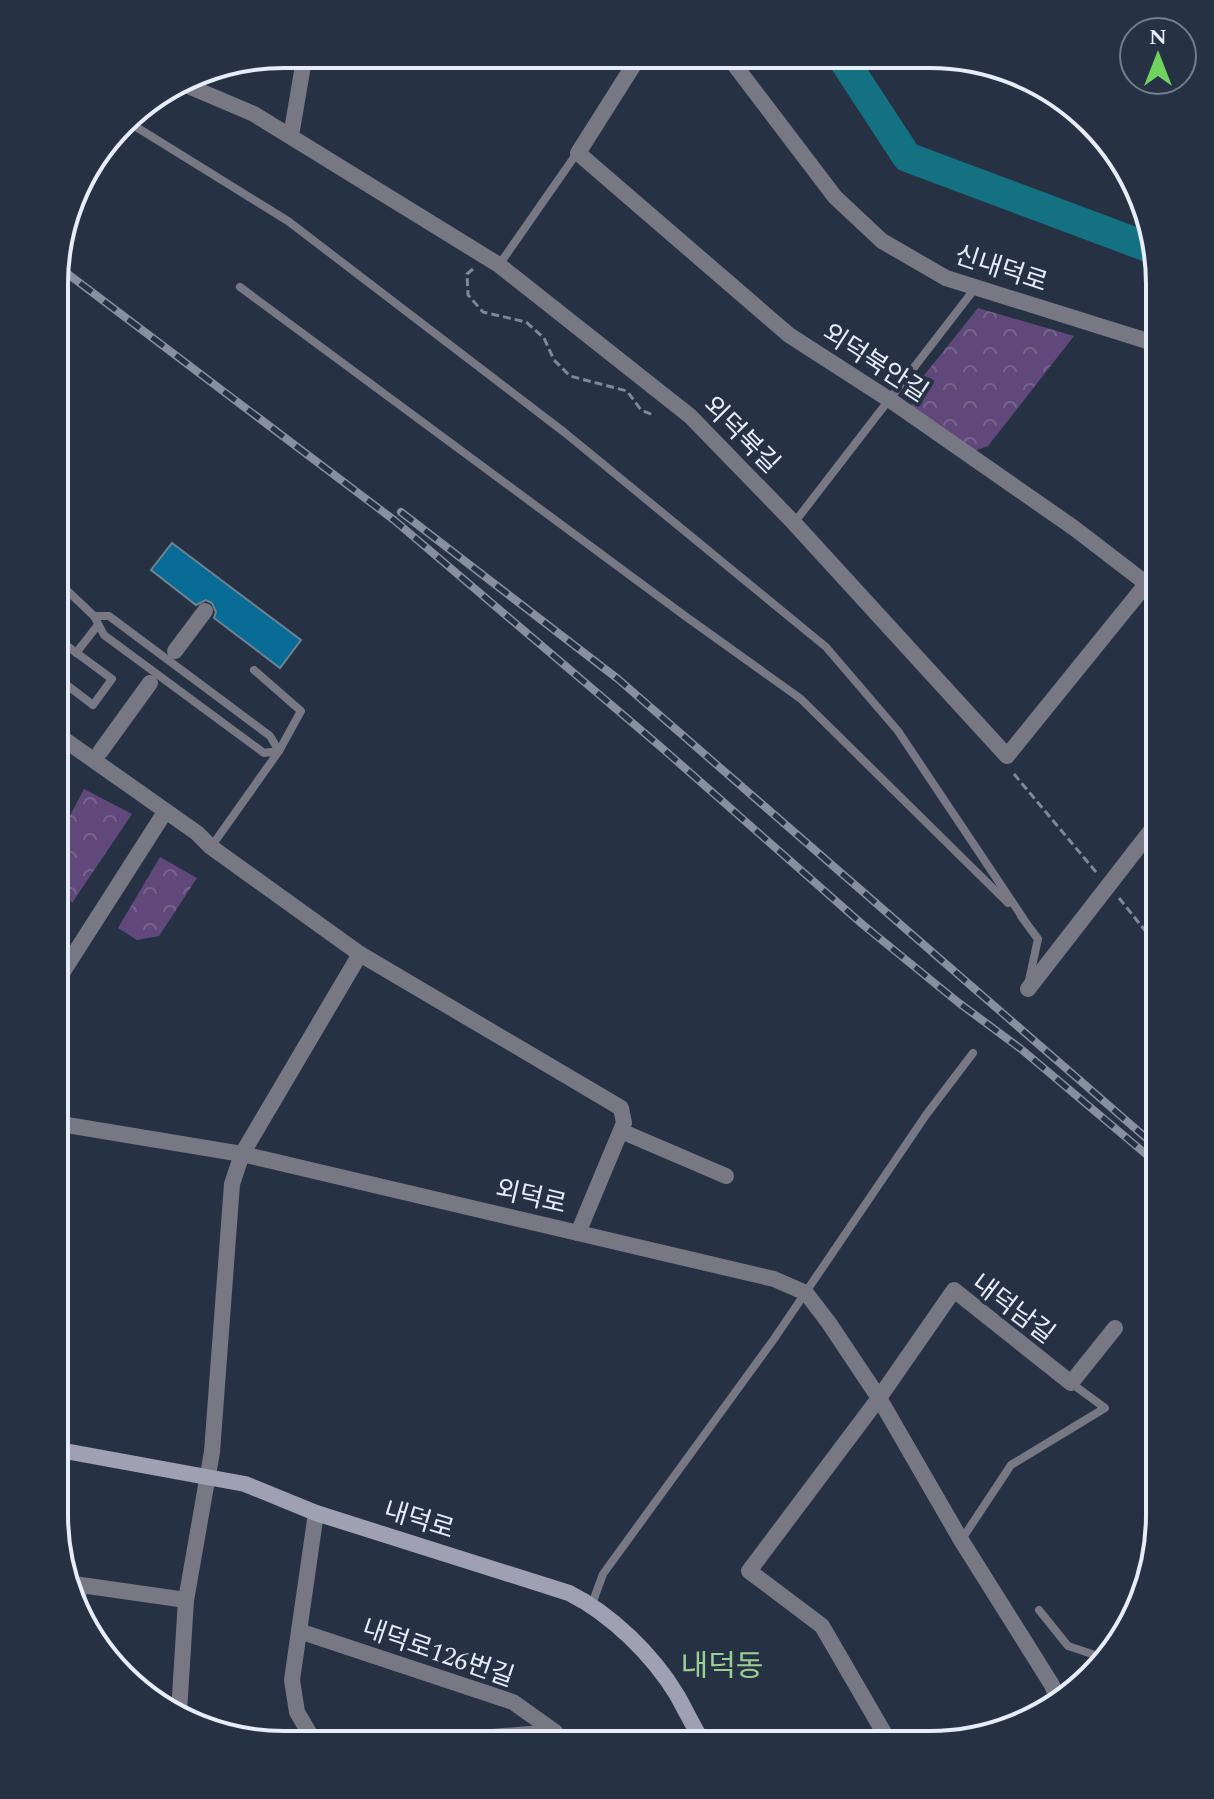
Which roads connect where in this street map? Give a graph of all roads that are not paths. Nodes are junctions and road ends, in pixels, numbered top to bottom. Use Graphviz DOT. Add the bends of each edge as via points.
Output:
graph roads {
  1 [pos="303,68"];
  2 [pos="632,68"];
  3 [pos="737,68"];
  4 [pos="193,88"];
  5 [pos="136,127"];
  6 [pos="291,136"];
  7 [pos="578,153"];
  8 [pos="499,265"];
  9 [pos="976,286"];
  10 [pos="240,287"];
  11 [pos="1146,341"];
  12 [pos="889,400"];
  13 [pos="794,523"];
  14 [pos="1146,584"];
  15 [pos="68,592"];
  16 [pos="1146,597"];
  17 [pos="205,611"];
  18 [pos="96,620"];
  19 [pos="68,647"];
  20 [pos="175,651"];
  21 [pos="76,653"];
  22 [pos="254,670"];
  23 [pos="150,683"];
  24 [pos="68,686"];
  25 [pos="68,742"];
  26 [pos="279,751"];
  27 [pos="100,752"];
  28 [pos="165,812"];
  29 [pos="1146,837"];
  30 [pos="211,847"];
  31 [pos="1023,918"];
  32 [pos="360,954"];
  33 [pos="68,964"];
  34 [pos="1028,989"];
  35 [pos="973,1053"];
  36 [pos="68,1125"];
  37 [pos="621,1131"];
  38 [pos="242,1154"];
  39 [pos="726,1176"];
  40 [pos="578,1233"];
  41 [pos="806,1293"];
  42 [pos="1115,1328"];
  43 [pos="1071,1383"];
  44 [pos="879,1398"];
  45 [pos="68,1452"];
  46 [pos="208,1478"];
  47 [pos="316,1513"];
  48 [pos="961,1540"];
  49 [pos="80,1585"];
  50 [pos="186,1600"];
  51 [pos="592,1604"];
  52 [pos="1039,1610"];
  53 [pos="299,1631"];
  54 [pos="1094,1655"];
  55 [pos="1055,1691"];
  56 [pos="180,1704"];
  57 [pos="308,1731"];
  58 [pos="551,1731"];
  59 [pos="697,1731"];
  60 [pos="883,1731"];
  1 -- 6 [label="street"];
  2 -- 7 [label="street"];
  3 -- 9 [label="street, 신내덕로" via="835,197 882,241 946,278"];
  4 -- 6 [label="street, 외덕북길"];
  5 -- 31 [label="lane" via="288,221 564,432 826,647 898,731"];
  6 -- 8 [label="street, 외덕북길"];
  7 -- 8 [label="lane"];
  7 -- 12 [label="street, 외덕북안길" via="789,335"];
  8 -- 13 [label="street, 외덕북길" via="690,416"];
  9 -- 11 [label="street, 신내덕로"];
  9 -- 12 [label="lane"];
  10 -- 31 [label="lane" via="801,699"];
  12 -- 13 [label="lane"];
  12 -- 14 [label="street, 외덕북안길"];
  13 -- 16 [label="street, 외덕북길" via="1007,756"];
  15 -- 18 [label="lane"];
  17 -- 20 [label="street"];
  18 -- 21 [label="lane"];
  18 -- 26 [label="lane" via="104,635 264,753"];
  18 -- 26 [label="lane" via="109,616 270,736"];
  19 -- 21 [label="lane"];
  21 -- 24 [label="lane" via="112,679 93,705"];
  22 -- 26 [label="lane" via="301,711"];
  23 -- 27 [label="street"];
  25 -- 28 [label="street"];
  26 -- 30 [label="lane"];
  28 -- 30 [label="street"];
  28 -- 33 [label="street"];
  29 -- 34 [label="street"];
  30 -- 32 [label="street"];
  31 -- 34 [label="lane" via="1038,939"];
  32 -- 37 [label="street" via="621,1108"];
  32 -- 38 [label="street"];
  35 -- 41 [label="lane"];
  36 -- 38 [label="street, 외덕로"];
  37 -- 39 [label="street"];
  37 -- 40 [label="street"];
  38 -- 40 [label="street, 외덕로"];
  38 -- 46 [label="street" via="232,1184"];
  40 -- 41 [label="street, 외덕로" via="774,1279"];
  41 -- 44 [label="street"];
  41 -- 51 [label="lane" via="603,1574"];
  42 -- 43 [label="street"];
  43 -- 44 [label="street, 내덕남길" via="954,1290"];
  43 -- 48 [label="lane, 내덕남길" via="1105,1408 1011,1465"];
  44 -- 48 [label="street"];
  44 -- 60 [label="street" via="749,1571 822,1626"];
  45 -- 46 [label="street, 내덕로"];
  46 -- 47 [label="street, 내덕로" via="245,1484"];
  46 -- 50 [label="street"];
  47 -- 51 [label="street, 내덕로"];
  47 -- 53 [label="street"];
  48 -- 55 [label="street"];
  49 -- 50 [label="street"];
  50 -- 56 [label="street"];
  51 -- 59 [label="street, 내덕로" via="640,1649 675,1692"];
  52 -- 54 [label="lane" via="1068,1646"];
  53 -- 57 [label="street" via="292,1680 297,1712"];
  53 -- 58 [label="street, 내덕로126번길" via="513,1702"];
}
